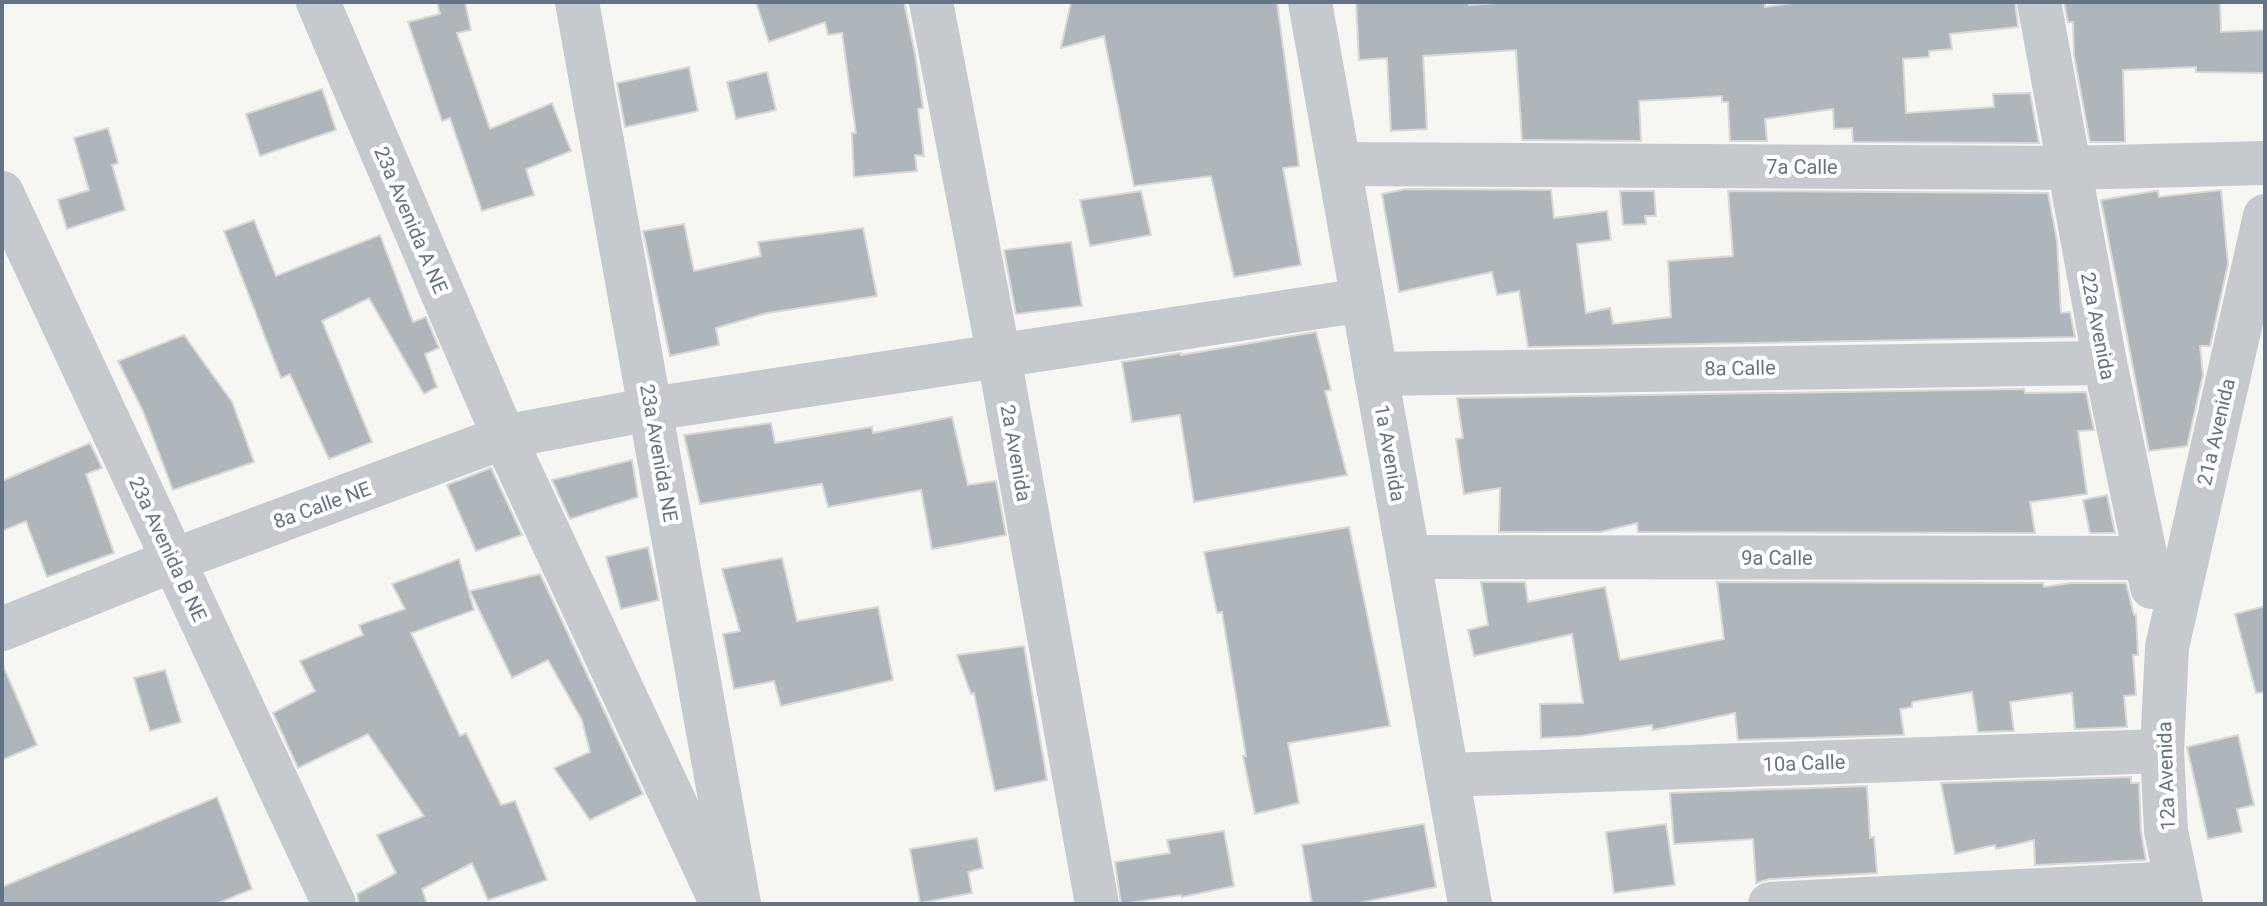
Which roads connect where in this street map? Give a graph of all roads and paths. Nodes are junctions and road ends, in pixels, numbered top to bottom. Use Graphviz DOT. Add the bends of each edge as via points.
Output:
graph roads {
  1 [pos="318,2"];
  2 [pos="577,2"];
  3 [pos="931,2"];
  4 [pos="1310,2"];
  5 [pos="2039,2"];
  6 [pos="2265,163"];
  7 [pos="1339,164"];
  8 [pos="2069,168"];
  9 [pos="2,193"];
  10 [pos="2265,216"];
  11 [pos="1363,300"];
  12 [pos="999,357"];
  13 [pos="2105,363"];
  14 [pos="1376,374"];
  15 [pos="651,409"];
  16 [pos="504,437"];
  17 [pos="1409,557"];
  18 [pos="2145,558"];
  19 [pos="174,560"];
  20 [pos="2,629"];
  21 [pos="2167,647"];
  22 [pos="2162,751"];
  23 [pos="1447,775"];
  24 [pos="2178,893"];
  25 [pos="334,904"];
  26 [pos="722,904"];
  27 [pos="739,904"];
  28 [pos="1097,904"];
  29 [pos="1470,904"];
  30 [pos="1770,904"];
  1 -- 16 [label="street, 23a Avenida A NE"];
  2 -- 15 [label="street, 23a Avenida NE"];
  3 -- 12 [label="street, 2a Avenida"];
  4 -- 7 [label="street, 1a Avenida"];
  5 -- 8 [label="street, 22a Avenida"];
  6 -- 8 [label="street, 7a Calle"];
  7 -- 8 [label="street, 7a Calle"];
  7 -- 11 [label="street, 1a Avenida"];
  8 -- 13 [label="street, 22a Avenida"];
  9 -- 19 [label="street, 23a Avenida B NE"];
  10 -- 21 [label="street, 21a Avenida"];
  11 -- 12 [label="street, 8a Calle NE"];
  11 -- 14 [label="street, 1a Avenida"];
  12 -- 15 [label="street, 8a Calle NE"];
  12 -- 28 [label="street, 2a Avenida"];
  13 -- 14 [label="street, 8a Calle"];
  13 -- 18 [label="street, 22a Avenida"];
  14 -- 17 [label="street, 1a Avenida"];
  15 -- 16 [label="street, 8a Calle NE"];
  15 -- 27 [label="street, 23a Avenida NE"];
  16 -- 19 [label="street, 8a Calle NE"];
  16 -- 26 [label="street, 23a Avenida A NE"];
  17 -- 18 [label="street, 9a Calle"];
  17 -- 23 [label="street, 1a Avenida"];
  18 -- 21 [label="street, 22a Avenida"];
  19 -- 20 [label="street, 8a Calle NE"];
  19 -- 25 [label="street, 23a Avenida B NE"];
  21 -- 22 [label="street, 12a Avenida"];
  22 -- 23 [label="street, 10a Calle"];
  22 -- 24 [label="street, 12a Avenida" via="2166,831"];
  23 -- 29 [label="street, 1a Avenida"];
  24 -- 30 [label="street"];
}
